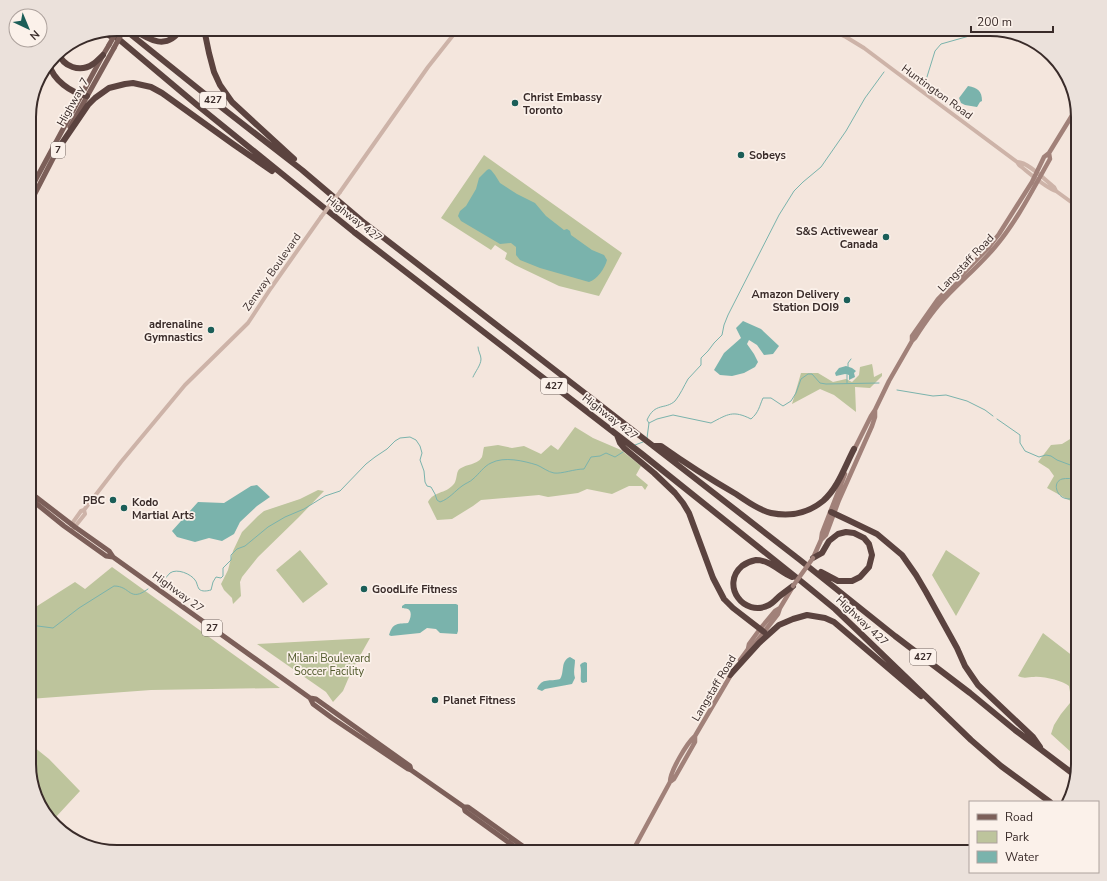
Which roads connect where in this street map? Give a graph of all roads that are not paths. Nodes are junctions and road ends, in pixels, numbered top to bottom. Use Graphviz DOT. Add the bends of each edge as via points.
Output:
graph roads {
  1 [pos="110,36"];
  2 [pos="116,36"];
  3 [pos="116,36"];
  4 [pos="119,36"];
  5 [pos="133,36"];
  6 [pos="144,36"];
  7 [pos="175,36"];
  8 [pos="205,36"];
  9 [pos="452,36"];
  10 [pos="844,36"];
  11 [pos="112,46"];
  12 [pos="127,46"];
  13 [pos="103,55"];
  14 [pos="61,59"];
  15 [pos="51,70"];
  16 [pos="84,95"];
  17 [pos="1071,117"];
  18 [pos="58,149"];
  19 [pos="302,170"];
  20 [pos="1037,176"];
  21 [pos="36,180"];
  22 [pos="302,190"];
  23 [pos="36,192"];
  24 [pos="1071,202"];
  25 [pos="875,410"];
  26 [pos="654,446"];
  27 [pos="854,449"];
  28 [pos="640,457"];
  29 [pos="36,503"];
  30 [pos="832,513"];
  31 [pos="72,528"];
  32 [pos="813,558"];
  33 [pos="800,560"];
  34 [pos="802,582"];
  35 [pos="793,586"];
  36 [pos="762,630"];
  37 [pos="730,675"];
  38 [pos="971,740"];
  39 [pos="1045,753"];
  40 [pos="1070,772"];
  41 [pos="1049,801"];
  42 [pos="464,807"];
  43 [pos="512,845"];
  44 [pos="521,845"];
  45 [pos="636,845"];
  1 -- 12 [label="highway"];
  2 -- 11 [label="main road, Highway 7 / 7, bridge"];
  3 -- 12 [label="highway, Highway 427 / 427"];
  4 -- 11 [label="main road, Highway 7 / 7, bridge"];
  5 -- 19 [label="highway, Highway 427 / 427"];
  6 -- 7 [label="highway" via="155,41 163,41"];
  8 -- 19 [label="highway" via="214,72 232,102 292,157"];
  9 -- 31 [label="street, Zenway Boulevard, bridge" via="421,76 248,324 176,395 121,462 84,510 85,514"];
  10 -- 20 [label="street, Huntington Road" via="864,48"];
  11 -- 13 [label="main road, Highway 7 / 7"];
  11 -- 16 [label="main road, Highway 7 / 7"];
  12 -- 22 [label="highway, Highway 427 / 427"];
  13 -- 14 [label="highway" via="93,64 81,68 75,68"];
  13 -- 16 [label="main road, Highway 7 / 7"];
  15 -- 16 [label="highway" via="63,84"];
  16 -- 18 [label="main road, Highway 7 / 7"];
  16 -- 21 [label="main road, Highway 7 / 7"];
  17 -- 20 [label="main road, Langstaff Road" via="1044,157"];
  18 -- 22 [label="highway" via="95,98 109,88 133,83 142,84 162,93"];
  18 -- 23 [label="main road, Highway 7 / 7"];
  19 -- 26 [label="highway, Highway 427 / 427" via="362,220"];
  20 -- 24 [label="street, Huntington Road"];
  20 -- 25 [label="main road, Langstaff Road" via="989,247 938,299 912,336 912,341"];
  22 -- 28 [label="highway, Highway 427 / 427" via="617,435"];
  25 -- 27 [label="main road, Langstaff Road"];
  25 -- 30 [label="main road, Langstaff Road" via="872,426"];
  26 -- 27 [label="highway" via="661,446 755,506 785,514 796,514 811,509 823,500 834,489"];
  26 -- 33 [label="highway, Highway 427 / 427"];
  27 -- 30 [label="main road, Langstaff Road"];
  28 -- 34 [label="highway, Highway 427 / 427"];
  28 -- 36 [label="highway" via="675,493 689,513 712,578 724,599"];
  29 -- 31 [label="main road, Highway 27 / 27"];
  30 -- 32 [label="main road, Langstaff Road" via="826,535"];
  30 -- 39 [label="highway" via="877,534 902,555 923,586 965,666 978,685 1033,736"];
  31 -- 42 [label="main road, Highway 27 / 27" via="109,551 113,557 310,698 313,704 332,718"];
  32 -- 33 [label="highway" via="822,553 829,541 846,532 864,538 872,555 869,567 852,581 838,581"];
  32 -- 35 [label="main road, Langstaff Road, bridge"];
  33 -- 39 [label="highway, Highway 427 / 427"];
  34 -- 35 [label="highway" via="766,562 756,560 746,563 738,570 733,585 735,594 741,601 750,607 760,608 770,605"];
  34 -- 38 [label="highway, Highway 427 / 427" via="835,609"];
  35 -- 36 [label="main road, Langstaff Road" via="780,608"];
  36 -- 37 [label="main road, Langstaff Road" via="749,644"];
  37 -- 38 [label="highway" via="779,625 807,615 825,618 860,643"];
  37 -- 45 [label="main road, Langstaff Road" via="679,759 670,776 670,782"];
  38 -- 41 [label="highway, Highway 427 / 427"];
  39 -- 40 [label="highway, Highway 427 / 427"];
  42 -- 43 [label="main road, Highway 27 / 27" via="465,811"];
  42 -- 44 [label="main road, Highway 27 / 27" via="468,807"];
}
